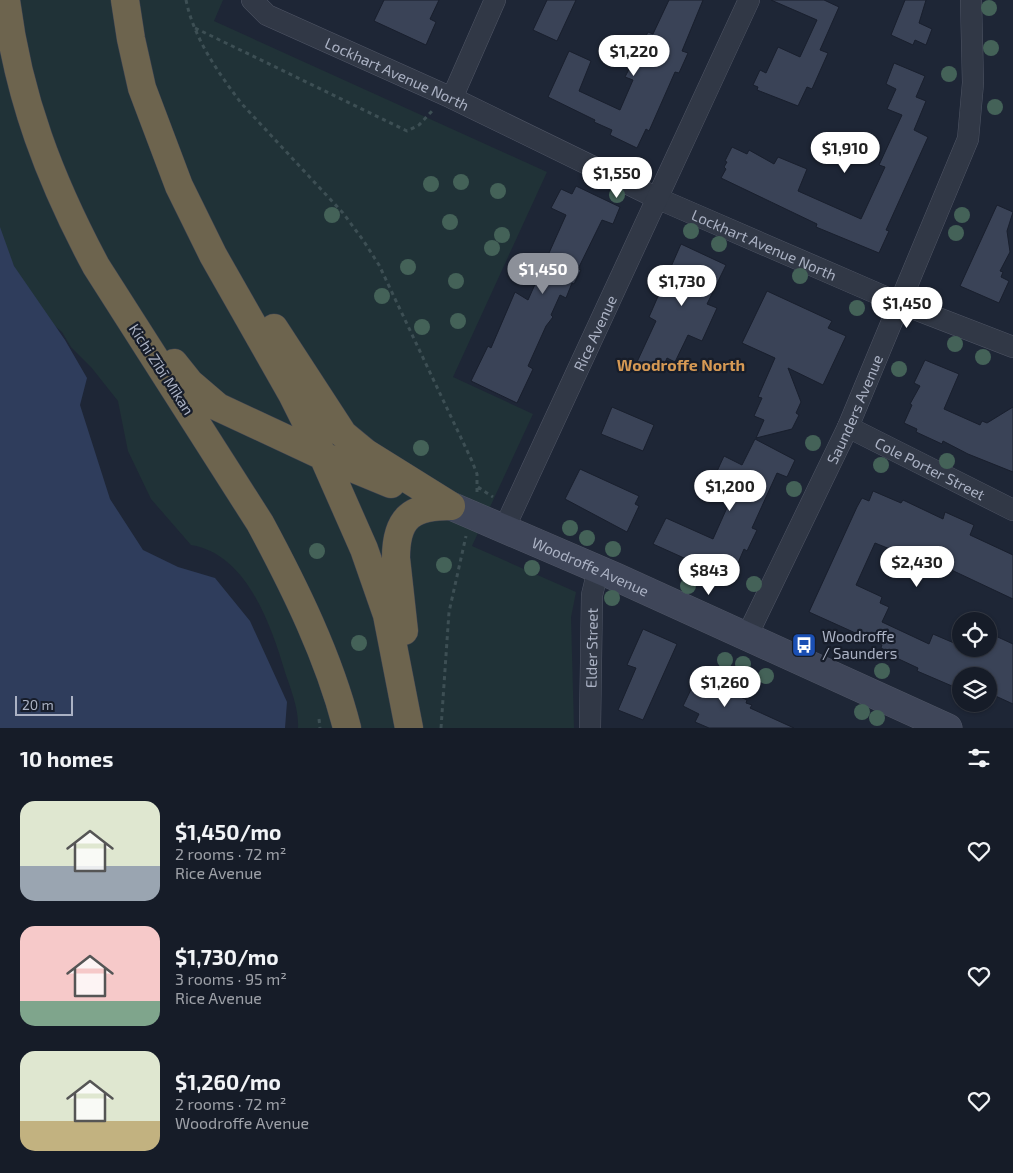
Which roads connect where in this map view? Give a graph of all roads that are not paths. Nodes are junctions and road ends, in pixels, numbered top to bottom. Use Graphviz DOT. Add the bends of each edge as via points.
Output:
graph roads {
  1 [pos="6,0"];
  2 [pos="125,0"];
  3 [pos="252,0"];
  4 [pos="495,0"];
  5 [pos="750,0"];
  6 [pos="971,0"];
  7 [pos="449,97"];
  8 [pos="161,140"];
  9 [pos="659,199"];
  10 [pos="96,266"];
  11 [pos="899,303"];
  12 [pos="1013,347"];
  13 [pos="848,427"];
  14 [pos="323,456"];
  15 [pos="451,506"];
  16 [pos="1013,510"];
  17 [pos="504,529"];
  18 [pos="598,570"];
  19 [pos="747,636"];
  20 [pos="936,726"];
  21 [pos="347,728"];
  22 [pos="409,728"];
  23 [pos="590,728"];
  1 -- 10 [label="highway, Kichi Zībī Mīkan" via="22,89 34,132 69,215"];
  2 -- 8 [label="highway" via="142,88"];
  3 -- 7 [label="street, Lockhart Avenue North" via="267,15"];
  4 -- 7 [label="street"];
  5 -- 9 [label="street, Rice Avenue"];
  6 -- 11 [label="street, Saunders Avenue" via="974,83 968,139"];
  7 -- 9 [label="street, Lockhart Avenue North"];
  8 -- 14 [label="highway" via="193,216"];
  8 -- 15 [label="highway" via="250,290 343,434 366,453"];
  9 -- 11 [label="street, Lockhart Avenue North"];
  9 -- 17 [label="street, Rice Avenue"];
  10 -- 14 [label="highway" via="208,400"];
  10 -- 21 [label="highway, Kichi Zībī Mīkan" via="260,523 309,624 330,674"];
  11 -- 12 [label="street, Lockhart Avenue North"];
  11 -- 13 [label="street, Saunders Avenue"];
  13 -- 16 [label="street, Cole Porter Street"];
  13 -- 19 [label="street, Saunders Avenue"];
  14 -- 15 [label="highway"];
  14 -- 22 [label="highway" via="364,549 387,616"];
  15 -- 17 [label="main road, Woodroffe Avenue"];
  15 -- 22 [label="highway" via="429,506 413,512 398,535 396,558 404,628"];
  17 -- 18 [label="main road, Woodroffe Avenue"];
  18 -- 19 [label="main road, Woodroffe Avenue"];
  18 -- 23 [label="street, Elder Street" via="592,595"];
  19 -- 20 [label="main road, Woodroffe Avenue"];
}
